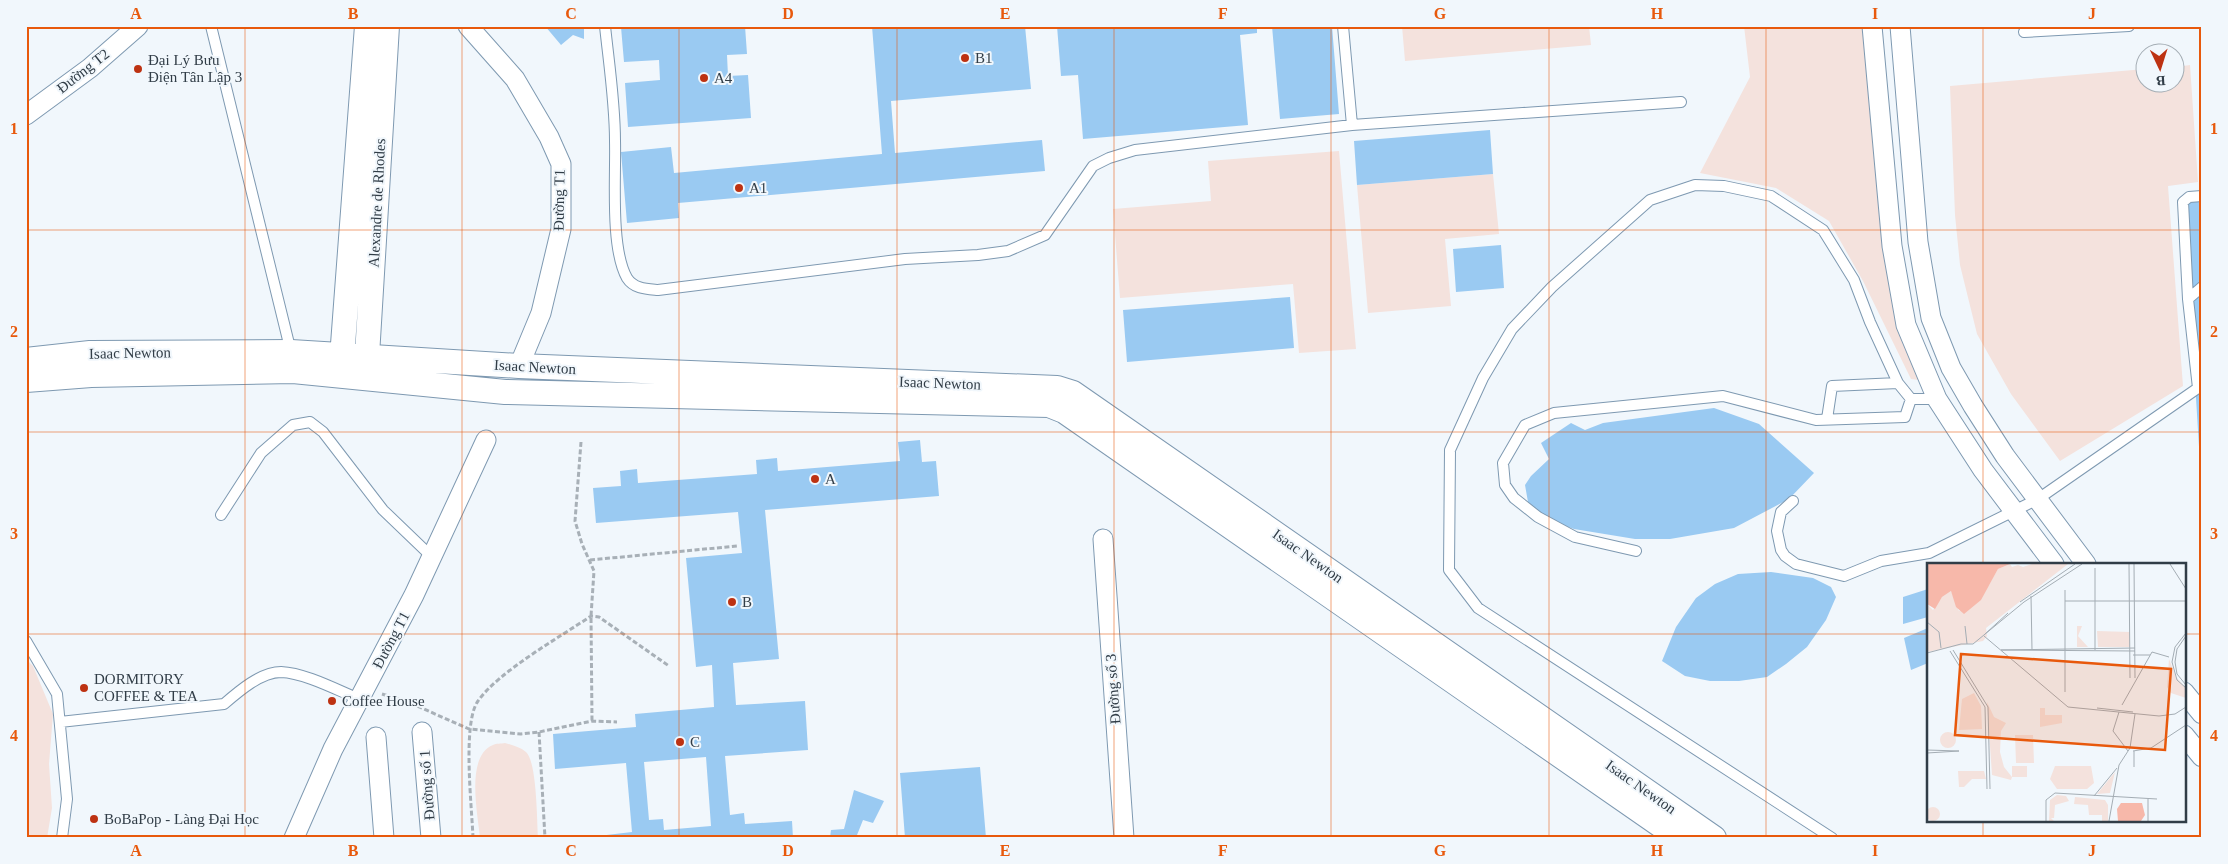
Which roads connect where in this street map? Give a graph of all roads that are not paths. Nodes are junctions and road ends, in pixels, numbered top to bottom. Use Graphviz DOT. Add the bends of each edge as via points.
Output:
graph roads {
  1 [pos="138,26"];
  2 [pos="211,26"];
  3 [pos="367,26"];
  4 [pos="387,26"];
  5 [pos="468,26"];
  6 [pos="605,26"];
  7 [pos="1343,26"];
  8 [pos="1872,26"];
  9 [pos="1900,26"];
  10 [pos="2129,26"];
  11 [pos="2024,32"];
  12 [pos="1681,102"];
  13 [pos="26,115"];
  14 [pos="1352,124"];
  15 [pos="2202,196"];
  16 [pos="2202,287"];
  17 [pos="2188,299"];
  18 [pos="291,352"];
  19 [pos="26,360"];
  20 [pos="342,366"];
  21 [pos="519,366"];
  22 [pos="367,368"];
  23 [pos="26,380"];
  24 [pos="1898,383"];
  25 [pos="2200,388"];
  26 [pos="505,392"];
  27 [pos="1911,399"];
  28 [pos="1937,399"];
  29 [pos="1827,420"];
  30 [pos="486,440"];
  31 [pos="2038,499"];
  32 [pos="1793,501"];
  33 [pos="2015,512"];
  34 [pos="220,515"];
  35 [pos="1103,539"];
  36 [pos="1636,550"];
  37 [pos="432,557"];
  38 [pos="2053,563"];
  39 [pos="2085,563"];
  40 [pos="26,641"];
  41 [pos="362,694"];
  42 [pos="2186,694"];
  43 [pos="2202,714"];
  44 [pos="60,722"];
  45 [pos="422,732"];
  46 [pos="376,737"];
  47 [pos="2186,737"];
  48 [pos="2202,757"];
  49 [pos="62,838"];
  50 [pos="294,838"];
  51 [pos="384,838"];
  52 [pos="431,838"];
  53 [pos="1124,838"];
  54 [pos="1679,838"];
  55 [pos="1714,838"];
  56 [pos="1832,838"];
  1 -- 13 [label="street, Đường T2" via="90,68"];
  2 -- 18 [label="lane"];
  3 -- 20 [label="street, Alexandre de Rhodes"];
  4 -- 22 [label="street, Alexandre de Rhodes"];
  5 -- 21 [label="street, Đường T1" via="515,79 562,164 561,229 541,313"];
  6 -- 14 [label="lane" via="616,140 618,239 628,279 639,288 668,289 905,259 1008,251 1044,235 1093,166 1109,158 1135,150"];
  7 -- 14 [label="lane"];
  8 -- 28 [label="street" via="1892,246 1906,325"];
  9 -- 31 [label="street" via="1918,242 1931,318 1951,368 1973,406"];
  10 -- 11 [label="lane"];
  12 -- 14 [label="lane"];
  15 -- 17 [label="lane" via="2189,197 2183,202"];
  16 -- 17 [label="lane"];
  17 -- 25 [label="lane"];
  18 -- 19 [label="street, Isaac Newton" via="90,353"];
  18 -- 20 [label="street, Isaac Newton"];
  20 -- 22 [label="street, Isaac Newton"];
  20 -- 23 [label="street, Isaac Newton" via="293,372 92,375"];
  21 -- 22 [label="street, Isaac Newton"];
  21 -- 26 [label="street"];
  21 -- 55 [label="street, Isaac Newton" via="1057,388 1073,393"];
  22 -- 26 [label="street, Isaac Newton"];
  24 -- 27 [label="lane"];
  24 -- 29 [label="lane" via="1832,386"];
  24 -- 56 [label="lane" via="1854,280 1823,230 1771,196 1724,186 1695,185 1650,200 1552,287 1512,329 1484,378 1450,450 1449,570 1478,608"];
  25 -- 31 [label="lane"];
  26 -- 54 [label="street, Isaac Newton" via="1049,405 1064,411"];
  27 -- 28 [label="lane"];
  27 -- 29 [label="lane" via="1905,417"];
  28 -- 33 [label="street"];
  29 -- 36 [label="lane" via="1723,396 1554,413 1526,425 1503,463 1505,485 1514,498 1538,517 1575,537"];
  30 -- 37 [label="street, Đường T1"];
  31 -- 33 [label="lane"];
  31 -- 39 [label="street"];
  32 -- 33 [label="lane" via="1781,512 1778,531 1785,556 1796,564 1844,576 1881,561 1929,553"];
  33 -- 38 [label="street"];
  34 -- 37 [label="lane" via="262,453 293,425 310,422 323,432 383,510"];
  35 -- 53 [label="street, Đường số 3"];
  37 -- 41 [label="street, Đường T1"];
  40 -- 44 [label="lane" via="57,694"];
  41 -- 44 [label="lane" via="280,672 263,677 224,704"];
  41 -- 50 [label="street, Đường T1" via="333,749"];
  42 -- 43 [label="street"];
  44 -- 49 [label="lane" via="68,799"];
  45 -- 52 [label="street, Đường số 1"];
  46 -- 51 [label="street"];
  47 -- 48 [label="street"];
}
